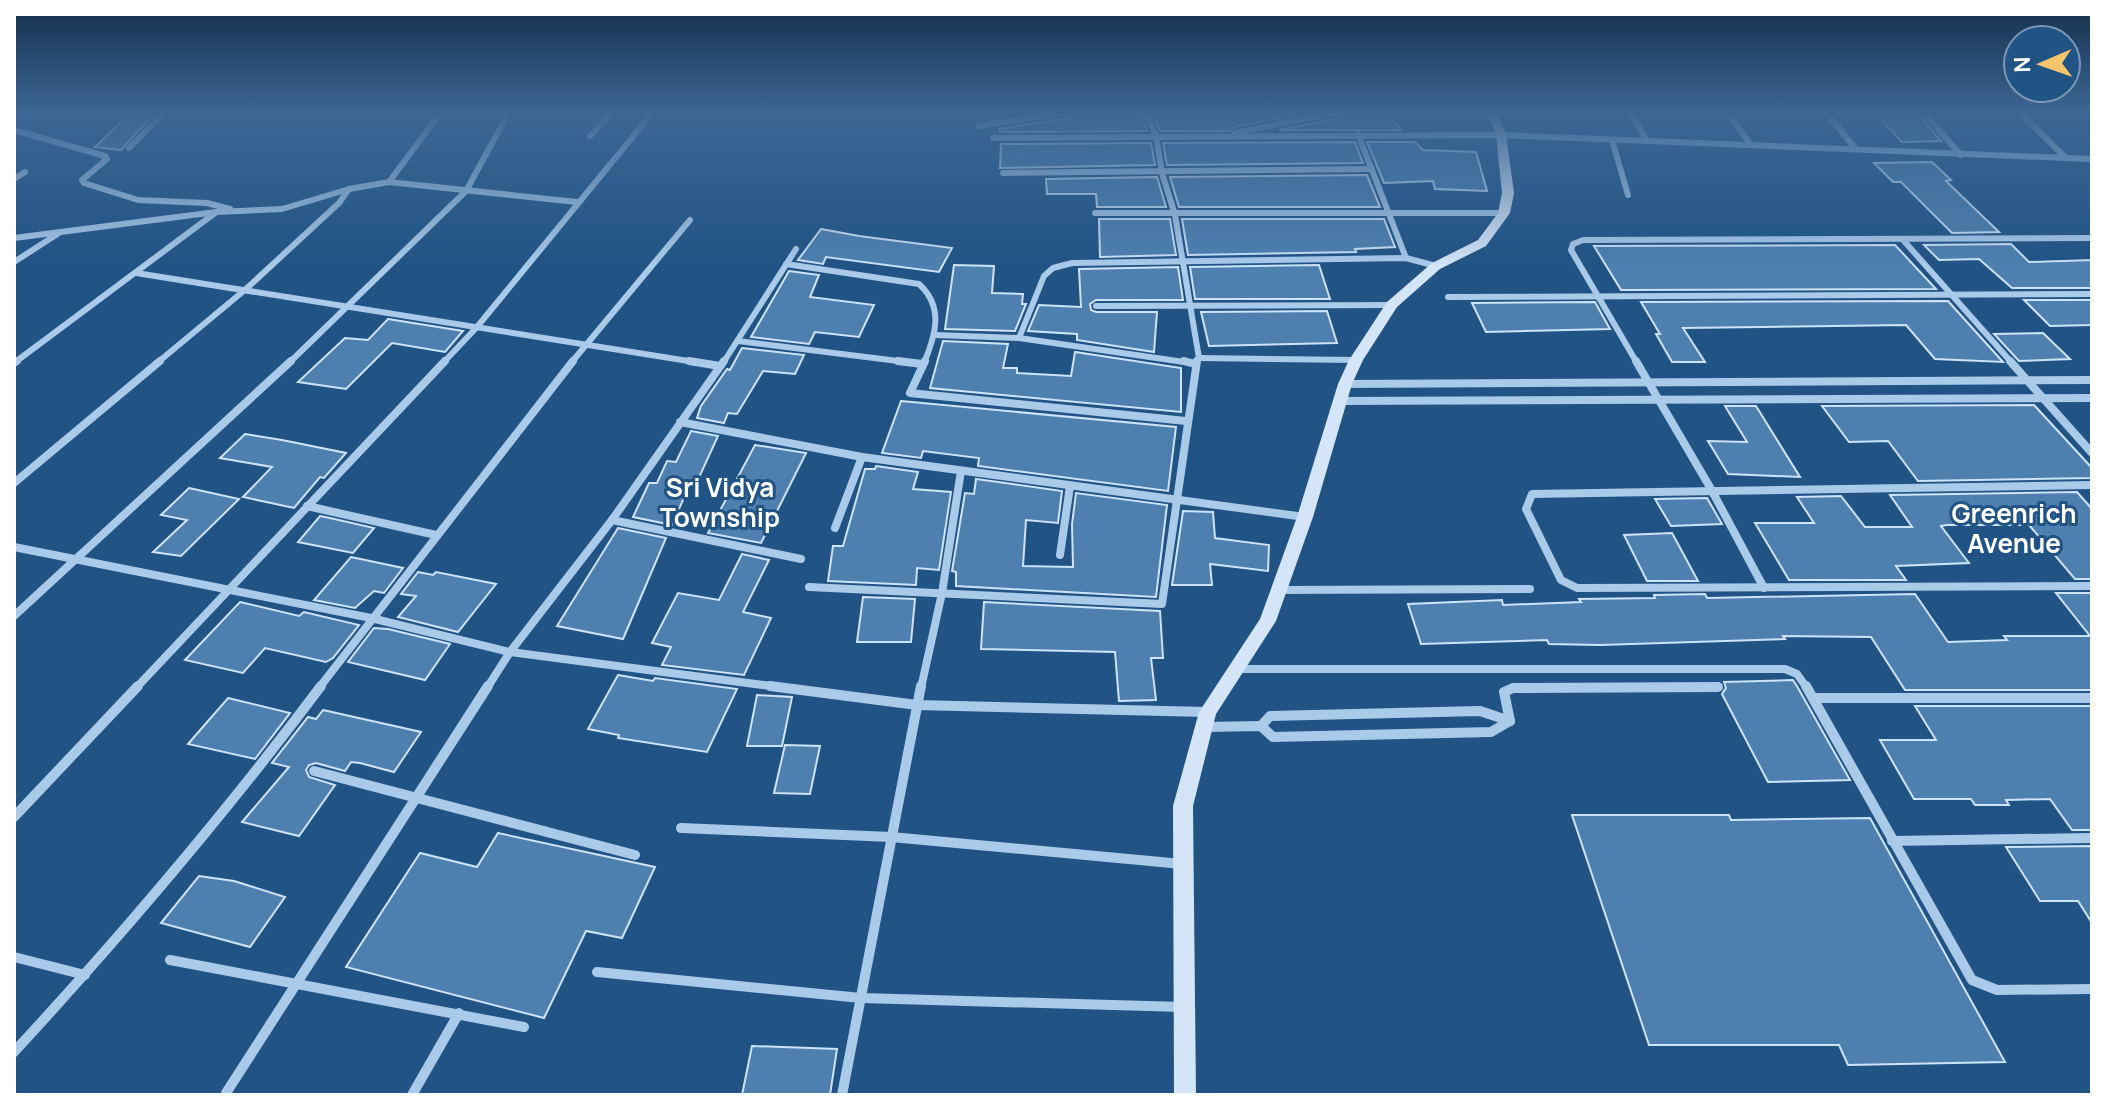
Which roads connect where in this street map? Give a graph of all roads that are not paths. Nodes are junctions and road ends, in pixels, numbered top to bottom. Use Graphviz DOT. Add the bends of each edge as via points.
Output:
graph roads {
  1 [pos="100,164"];
  2 [pos="403,164"];
  3 [pos="481,164"];
  4 [pos="609,164"];
  5 [pos="1161,164"];
  6 [pos="1370,164"];
  7 [pos="1504,164"];
  8 [pos="1619,164"];
  9 [pos="1372,169"];
  10 [pos="25,172"];
  11 [pos="1003,173"];
  12 [pos="1162,173"];
  13 [pos="14,179"];
  14 [pos="389,182"];
  15 [pos="349,189"];
  16 [pos="466,191"];
  17 [pos="1628,195"];
  18 [pos="577,202"];
  19 [pos="1386,210"];
  20 [pos="234,211"];
  21 [pos="216,212"];
  22 [pos="1095,213"];
  23 [pos="1504,213"];
  24 [pos="1175,215"];
  25 [pos="690,220"];
  26 [pos="63,231"];
  27 [pos="14,238"];
  28 [pos="2092,238"];
  29 [pos="1904,241"];
  30 [pos="796,249"];
  31 [pos="1406,258"];
  32 [pos="1181,260"];
  33 [pos="14,262"];
  34 [pos="786,264"];
  35 [pos="1436,266"];
  36 [pos="136,273"];
  37 [pos="246,289"];
  38 [pos="1952,294"];
  39 [pos="2092,294"];
  40 [pos="1598,296"];
  41 [pos="1448,297"];
  42 [pos="1191,305"];
  43 [pos="1392,305"];
  44 [pos="1096,306"];
  45 [pos="349,308"];
  46 [pos="477,327"];
  47 [pos="935,335"];
  48 [pos="1019,338"];
  49 [pos="738,341"];
  50 [pos="587,343"];
  51 [pos="1356,360"];
  52 [pos="1197,361"];
  53 [pos="14,363"];
  54 [pos="922,364"];
  55 [pos="720,366"];
  56 [pos="2028,380"];
  57 [pos="2092,380"];
  58 [pos="1345,384"];
  59 [pos="1651,384"];
  60 [pos="2043,398"];
  61 [pos="2092,398"];
  62 [pos="1660,400"];
  63 [pos="1339,401"];
  64 [pos="1186,421"];
  65 [pos="680,422"];
  66 [pos="2092,453"];
  67 [pos="862,457"];
  68 [pos="961,471"];
  69 [pos="14,483"];
  70 [pos="2092,485"];
  71 [pos="1070,486"];
  72 [pos="1711,489"];
  73 [pos="1176,498"];
  74 [pos="307,506"];
  75 [pos="1305,517"];
  76 [pos="612,520"];
  77 [pos="835,528"];
  78 [pos="436,535"];
  79 [pos="14,547"];
  80 [pos="1060,555"];
  81 [pos="801,559"];
  82 [pos="76,560"];
  83 [pos="2092,586"];
  84 [pos="809,587"];
  85 [pos="1764,588"];
  86 [pos="1530,589"];
  87 [pos="226,590"];
  88 [pos="1279,590"];
  89 [pos="942,593"];
  90 [pos="14,616"];
  91 [pos="371,618"];
  92 [pos="510,652"];
  93 [pos="1239,669"];
  94 [pos="1718,687"];
  95 [pos="1813,698"];
  96 [pos="2092,698"];
  97 [pos="917,705"];
  98 [pos="1206,720"];
  99 [pos="1510,721"];
  100 [pos="1261,726"];
  101 [pos="314,771"];
  102 [pos="414,798"];
  103 [pos="14,817"];
  104 [pos="681,828"];
  105 [pos="891,837"];
  106 [pos="2092,838"];
  107 [pos="1892,841"];
  108 [pos="635,855"];
  109 [pos="1183,864"];
  110 [pos="14,957"];
  111 [pos="170,960"];
  112 [pos="597,972"];
  113 [pos="85,975"];
  114 [pos="296,983"];
  115 [pos="2092,989"];
  116 [pos="861,998"];
  117 [pos="1184,1007"];
  118 [pos="459,1013"];
  119 [pos="524,1027"];
  120 [pos="14,1052"];
  121 [pos="226,1093"];
  122 [pos="412,1095"];
  123 [pos="842,1095"];
  124 [pos="1185,1095"];
  1 -- 20 [label="street" via="86,174 84,183 135,200 202,200"];
  2 -- 14 [label="street"];
  3 -- 16 [label="street"];
  4 -- 18 [label="street"];
  5 -- 12 [label="street"];
  6 -- 9 [label="street"];
  7 -- 23 [label="street"];
  8 -- 17 [label="street"];
  9 -- 12 [label="street"];
  9 -- 19 [label="street"];
  10 -- 13 [label="street"];
  11 -- 12 [label="street"];
  12 -- 24 [label="street"];
  14 -- 15 [label="street"];
  14 -- 16 [label="street"];
  15 -- 20 [label="street" via="282,209"];
  15 -- 37 [label="street"];
  16 -- 18 [label="street"];
  16 -- 45 [label="street"];
  18 -- 46 [label="street"];
  19 -- 23 [label="street"];
  19 -- 24 [label="street"];
  19 -- 31 [label="street"];
  20 -- 21 [label="street"];
  21 -- 26 [label="street"];
  21 -- 36 [label="street"];
  22 -- 24 [label="street"];
  23 -- 35 [label="street" via="1482,243"];
  24 -- 32 [label="street"];
  25 -- 50 [label="street"];
  26 -- 27 [label="street"];
  26 -- 33 [label="street"];
  28 -- 29 [label="street"];
  29 -- 38 [label="street"];
  29 -- 40 [label="street" via="1583,240 1571,250"];
  30 -- 34 [label="street"];
  31 -- 32 [label="street"];
  31 -- 35 [label="street"];
  32 -- 42 [label="street"];
  32 -- 48 [label="street" via="1053,268 1044,276"];
  34 -- 47 [label="street" via="919,284 928,289 935,308"];
  34 -- 49 [label="street"];
  35 -- 43 [label="street"];
  36 -- 37 [label="street"];
  36 -- 53 [label="street"];
  37 -- 45 [label="street"];
  37 -- 69 [label="street"];
  38 -- 39 [label="street"];
  38 -- 40 [label="street"];
  38 -- 56 [label="street"];
  40 -- 41 [label="street"];
  40 -- 59 [label="street"];
  42 -- 43 [label="street"];
  42 -- 44 [label="street"];
  42 -- 52 [label="street"];
  43 -- 51 [label="street"];
  45 -- 46 [label="street"];
  45 -- 82 [label="street"];
  46 -- 50 [label="street"];
  46 -- 74 [label="street"];
  47 -- 48 [label="street"];
  47 -- 54 [label="street"];
  48 -- 52 [label="street"];
  49 -- 54 [label="street"];
  49 -- 55 [label="street"];
  50 -- 55 [label="street"];
  50 -- 78 [label="street"];
  51 -- 52 [label="street"];
  51 -- 58 [label="street"];
  52 -- 64 [label="street"];
  54 -- 64 [label="street" via="910,393"];
  55 -- 65 [label="street"];
  56 -- 57 [label="street"];
  56 -- 59 [label="street"];
  56 -- 60 [label="street"];
  58 -- 59 [label="street"];
  58 -- 63 [label="street"];
  59 -- 62 [label="street"];
  60 -- 61 [label="street"];
  60 -- 62 [label="street"];
  60 -- 66 [label="street"];
  62 -- 63 [label="street"];
  62 -- 72 [label="street"];
  63 -- 75 [label="street"];
  64 -- 73 [label="street"];
  65 -- 67 [label="street"];
  65 -- 76 [label="street"];
  67 -- 68 [label="street"];
  67 -- 77 [label="street"];
  68 -- 71 [label="street"];
  68 -- 89 [label="street"];
  70 -- 72 [label="street"];
  71 -- 73 [label="street"];
  71 -- 80 [label="street"];
  72 -- 85 [label="street"];
  72 -- 85 [label="street" via="1532,494 1526,509 1561,580 1577,588"];
  73 -- 75 [label="street"];
  73 -- 89 [label="street" via="1161,606"];
  74 -- 78 [label="street"];
  74 -- 87 [label="street"];
  75 -- 88 [label="street"];
  76 -- 81 [label="street"];
  76 -- 92 [label="street"];
  78 -- 91 [label="street"];
  79 -- 82 [label="street"];
  82 -- 87 [label="street"];
  82 -- 90 [label="street"];
  83 -- 85 [label="street"];
  84 -- 89 [label="street"];
  86 -- 88 [label="street"];
  87 -- 91 [label="street"];
  87 -- 103 [label="street"];
  88 -- 93 [label="street" via="1268,621"];
  89 -- 97 [label="street"];
  91 -- 92 [label="street"];
  91 -- 113 [label="street" via="267,758"];
  92 -- 97 [label="street"];
  92 -- 102 [label="street"];
  93 -- 95 [label="street" via="1785,669 1797,674"];
  93 -- 98 [label="street"];
  94 -- 99 [label="street" via="1513,688 1504,692"];
  95 -- 96 [label="street"];
  95 -- 107 [label="street"];
  97 -- 98 [label="street"];
  97 -- 105 [label="street"];
  98 -- 100 [label="street"];
  98 -- 109 [label="street" via="1183,806"];
  99 -- 100 [label="street" via="1465,711 1270,716"];
  99 -- 100 [label="street" via="1491,732 1273,737"];
  101 -- 102 [label="street"];
  102 -- 108 [label="street"];
  102 -- 114 [label="street"];
  104 -- 105 [label="street"];
  105 -- 109 [label="street"];
  105 -- 116 [label="street"];
  106 -- 107 [label="street"];
  107 -- 115 [label="street" via="1972,980 1997,990"];
  109 -- 117 [label="street"];
  110 -- 113 [label="street"];
  111 -- 114 [label="street"];
  112 -- 116 [label="street"];
  113 -- 120 [label="street"];
  114 -- 118 [label="street"];
  114 -- 121 [label="street"];
  116 -- 117 [label="street"];
  116 -- 123 [label="street"];
  117 -- 124 [label="street"];
  118 -- 119 [label="street"];
  118 -- 122 [label="street"];
}
